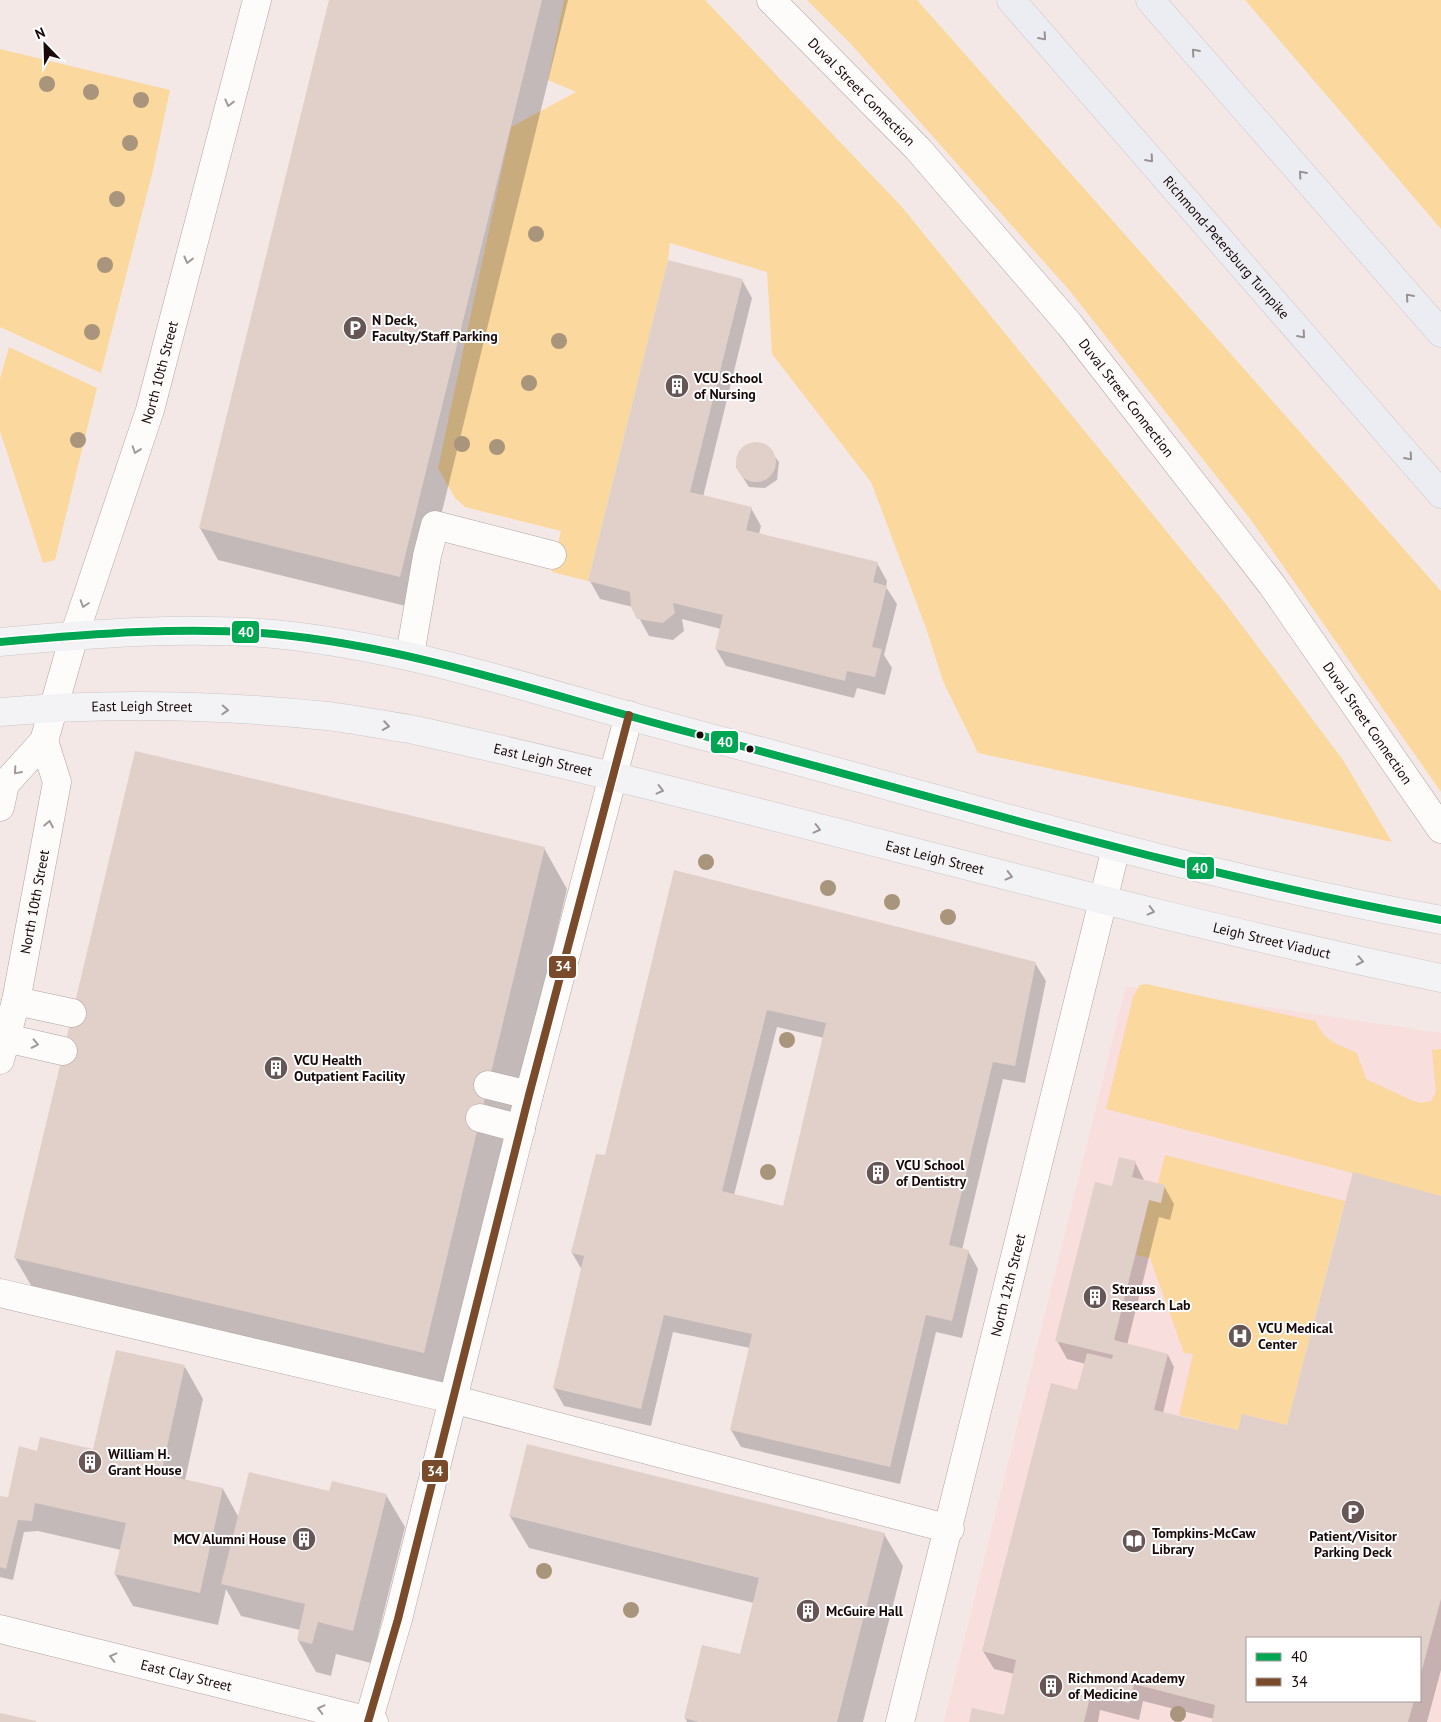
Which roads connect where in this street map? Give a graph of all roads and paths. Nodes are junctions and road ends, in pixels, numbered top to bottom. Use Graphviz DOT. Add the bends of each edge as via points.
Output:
graph roads {
  1 [pos="257,0"];
  2 [pos="771,0"];
  3 [pos="1011,0"];
  4 [pos="1150,0"];
  5 [pos="1441,334"];
  6 [pos="1441,494"];
  7 [pos="552,555"];
  8 [pos="74,636"];
  9 [pos="0,642"];
  10 [pos="410,656"];
  11 [pos="54,708"];
  12 [pos="0,712"];
  13 [pos="629,715"];
  14 [pos="44,742"];
  15 [pos="612,778"];
  16 [pos="0,807"];
  17 [pos="1441,829"];
  18 [pos="1116,848"];
  19 [pos="1103,900"];
  20 [pos="1441,920"];
  21 [pos="1441,978"];
  22 [pos="16,1001"];
  23 [pos="72,1013"];
  24 [pos="2,1044"];
  25 [pos="63,1050"];
  26 [pos="488,1085"];
  27 [pos="529,1095"];
  28 [pos="480,1118"];
  29 [pos="521,1129"];
  30 [pos="0,1293"];
  31 [pos="452,1399"];
  32 [pos="950,1529"];
  33 [pos="0,1629"];
  34 [pos="370,1722"];
  35 [pos="900,1722"];
  1 -- 8 [label="street, North 10th Street, one-way" via="150,410"];
  2 -- 17 [label="street, Duval Street Connection" via="918,149 1069,324 1272,585"];
  3 -- 6 [label="highway, Richmond-Petersburg Turnpike, one-way"];
  5 -- 4 [label="highway, one-way"];
  7 -- 10 [label="street" via="435,525"];
  8 -- 9 [label="main road"];
  8 -- 10 [label="main road" via="229,632 320,640"];
  8 -- 11 [label="street, North 10th Street"];
  10 -- 13 [label="main road" via="484,673"];
  11 -- 12 [label="main road, East Leigh Street"];
  11 -- 14 [label="street, North 10th Street"];
  11 -- 15 [label="main road, East Leigh Street, one-way" via="188,708 328,716 428,733"];
  13 -- 15 [label="street"];
  13 -- 18 [label="main road"];
  14 -- 16 [label="street, North 10th Street, one-way" via="6,784"];
  22 -- 14 [label="street, North 10th Street, one-way" via="57,782"];
  15 -- 19 [label="main road, East Leigh Street, one-way"];
  15 -- 27 [label="street"];
  18 -- 19 [label="street, North 12th Street"];
  18 -- 20 [label="main road" via="1338,901"];
  19 -- 21 [label="main road, Leigh Street Viaduct, one-way"];
  19 -- 32 [label="street, North 12th Street"];
  22 -- 23 [label="street"];
  22 -- 24 [label="street, North 10th Street"];
  24 -- 25 [label="street, one-way"];
  26 -- 27 [label="street"];
  27 -- 29 [label="street"];
  28 -- 29 [label="street"];
  29 -- 31 [label="street"];
  30 -- 31 [label="street"];
  31 -- 32 [label="street"];
  31 -- 34 [label="street"];
  32 -- 35 [label="street, North 12th Street"];
  34 -- 33 [label="street, East Clay Street, one-way"];
}
